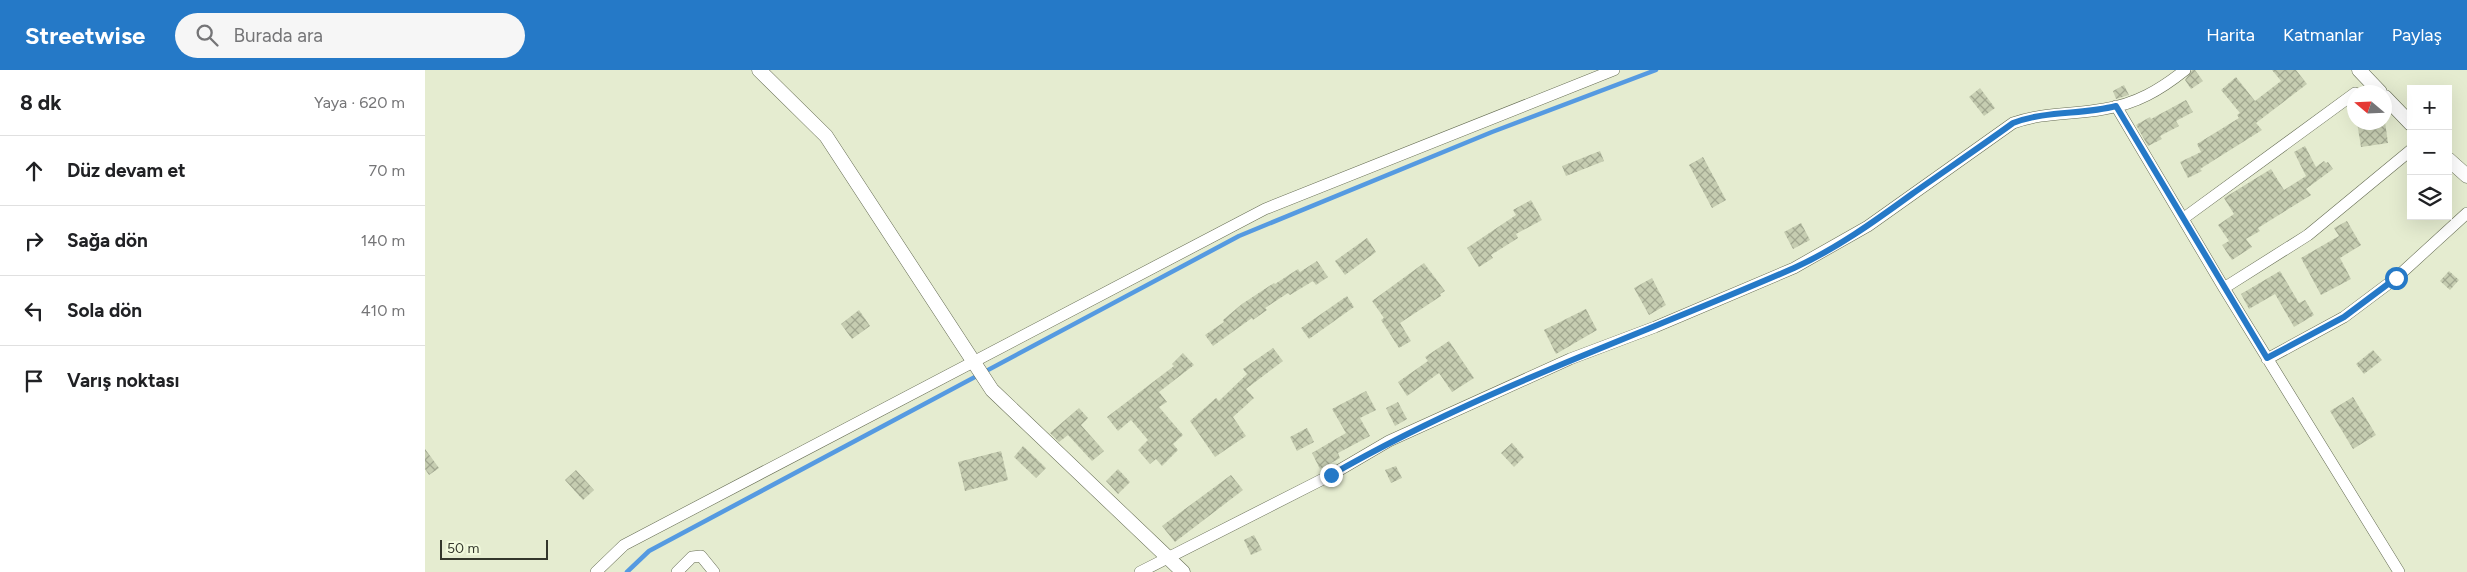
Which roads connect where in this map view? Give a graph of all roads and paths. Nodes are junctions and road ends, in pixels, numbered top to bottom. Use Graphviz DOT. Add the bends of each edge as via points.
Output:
graph roads {
  1 [pos="759,70"];
  2 [pos="1614,70"];
  3 [pos="2185,70"];
  4 [pos="2359,70"];
  5 [pos="2369,82"];
  6 [pos="2365,85"];
  7 [pos="2372,85"];
  8 [pos="2347,99"];
  9 [pos="2392,104"];
  10 [pos="2116,106"];
  11 [pos="2407,120"];
  12 [pos="2407,153"];
  13 [pos="2452,163"];
  14 [pos="2467,176"];
  15 [pos="2467,213"];
  16 [pos="2184,218"];
  17 [pos="2224,288"];
  18 [pos="2267,358"];
  19 [pos="978,367"];
  20 [pos="1169,557"];
  21 [pos="596,572"];
  22 [pos="677,572"];
  23 [pos="713,572"];
  24 [pos="1140,572"];
  25 [pos="1183,572"];
  26 [pos="2399,572"];
  1 -- 19 [label="street" via="826,136"];
  2 -- 19 [label="street" via="1265,209"];
  3 -- 10 [label="street" via="2163,88 2135,102"];
  4 -- 5 [label="street"];
  5 -- 6 [label="street"];
  5 -- 7 [label="street"];
  8 -- 16 [label="street"];
  9 -- 11 [label="street"];
  10 -- 16 [label="street"];
  10 -- 20 [label="street" via="2104,110 2034,115 2013,123 1867,226 1794,268 1570,360 1389,441 1331,475"];
  12 -- 17 [label="street" via="2308,235"];
  13 -- 14 [label="street"];
  15 -- 18 [label="street" via="2396,278 2344,317"];
  16 -- 17 [label="street"];
  17 -- 18 [label="street"];
  18 -- 26 [label="street"];
  19 -- 20 [label="street" via="992,390"];
  19 -- 21 [label="street" via="624,545"];
  20 -- 24 [label="street"];
  20 -- 25 [label="street"];
  22 -- 23 [label="street" via="692,557 701,556"];
}
